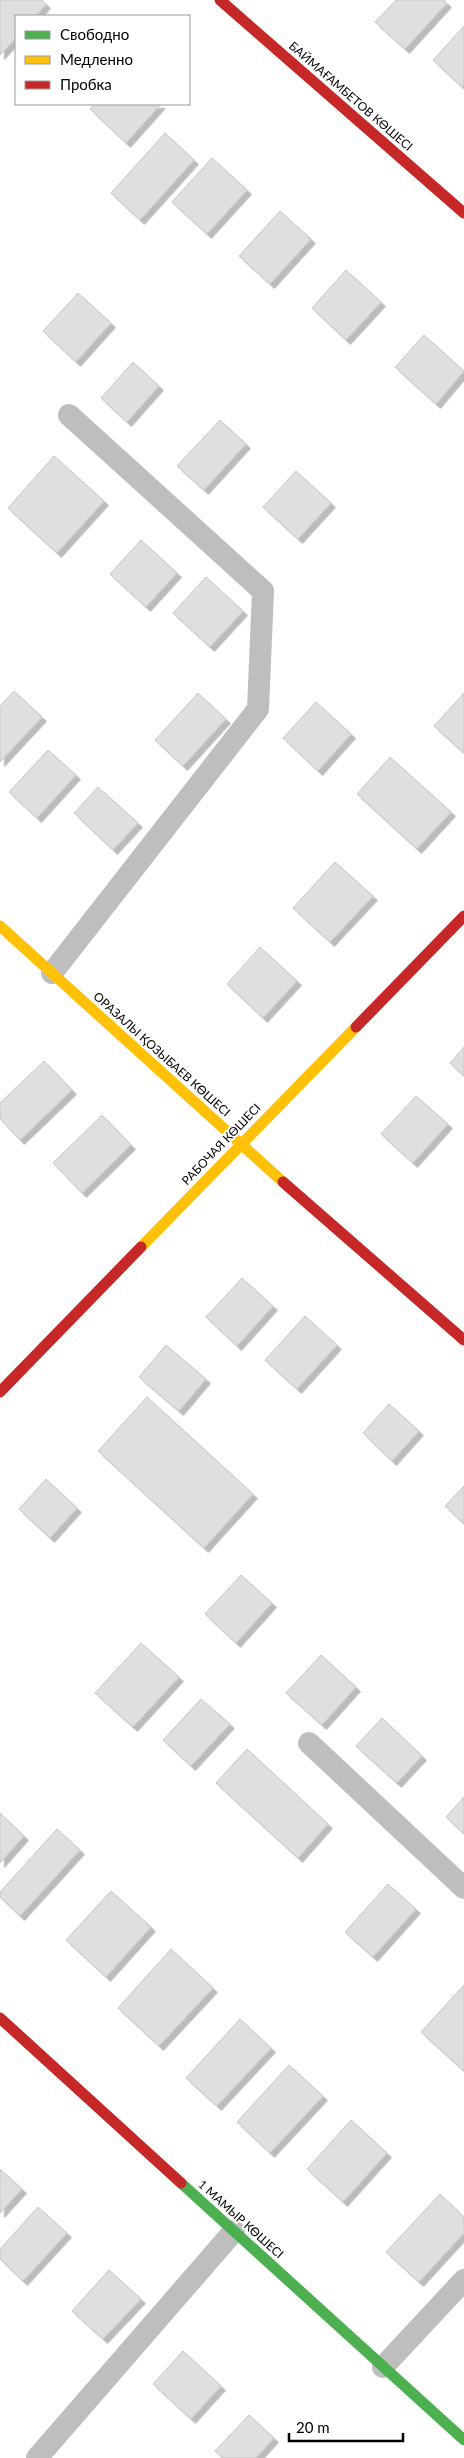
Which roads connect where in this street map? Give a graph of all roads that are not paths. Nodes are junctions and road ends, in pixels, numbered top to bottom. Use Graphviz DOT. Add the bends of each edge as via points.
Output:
graph roads {
  1 [pos="220,0"];
  2 [pos="464,213"];
  3 [pos="69,415"];
  4 [pos="464,916"];
  5 [pos="0,926"];
  6 [pos="52,973"];
  7 [pos="240,1144"];
  8 [pos="464,1340"];
  9 [pos="0,1392"];
  10 [pos="309,1743"];
  11 [pos="464,1888"];
  12 [pos="0,2018"];
  13 [pos="234,2231"];
  14 [pos="464,2280"];
  15 [pos="383,2367"];
  16 [pos="464,2440"];
  17 [pos="37,2458"];
  1 -- 2 [label="street, БАЙМАҒАМБЕТОВ КӨШЕСІ"];
  3 -- 6 [label="lane" via="263,591 258,709"];
  4 -- 7 [label="street, РАБОЧАЯ КӨШЕСІ"];
  5 -- 6 [label="street, ОРАЗАЛЫ ҚОЗЫБАЕВ КӨШЕСІ"];
  6 -- 7 [label="street, ОРАЗАЛЫ ҚОЗЫБАЕВ КӨШЕСІ"];
  7 -- 8 [label="street, ОРАЗАЛЫ ҚОЗЫБАЕВ КӨШЕСІ"];
  7 -- 9 [label="street, РАБОЧАЯ КӨШЕСІ"];
  10 -- 11 [label="lane"];
  12 -- 13 [label="street, 1 МАМЫР КӨШЕСІ"];
  13 -- 15 [label="street, 1 МАМЫР КӨШЕСІ"];
  13 -- 17 [label="lane"];
  14 -- 15 [label="lane"];
  15 -- 16 [label="street, 1 МАМЫР КӨШЕСІ"];
}
